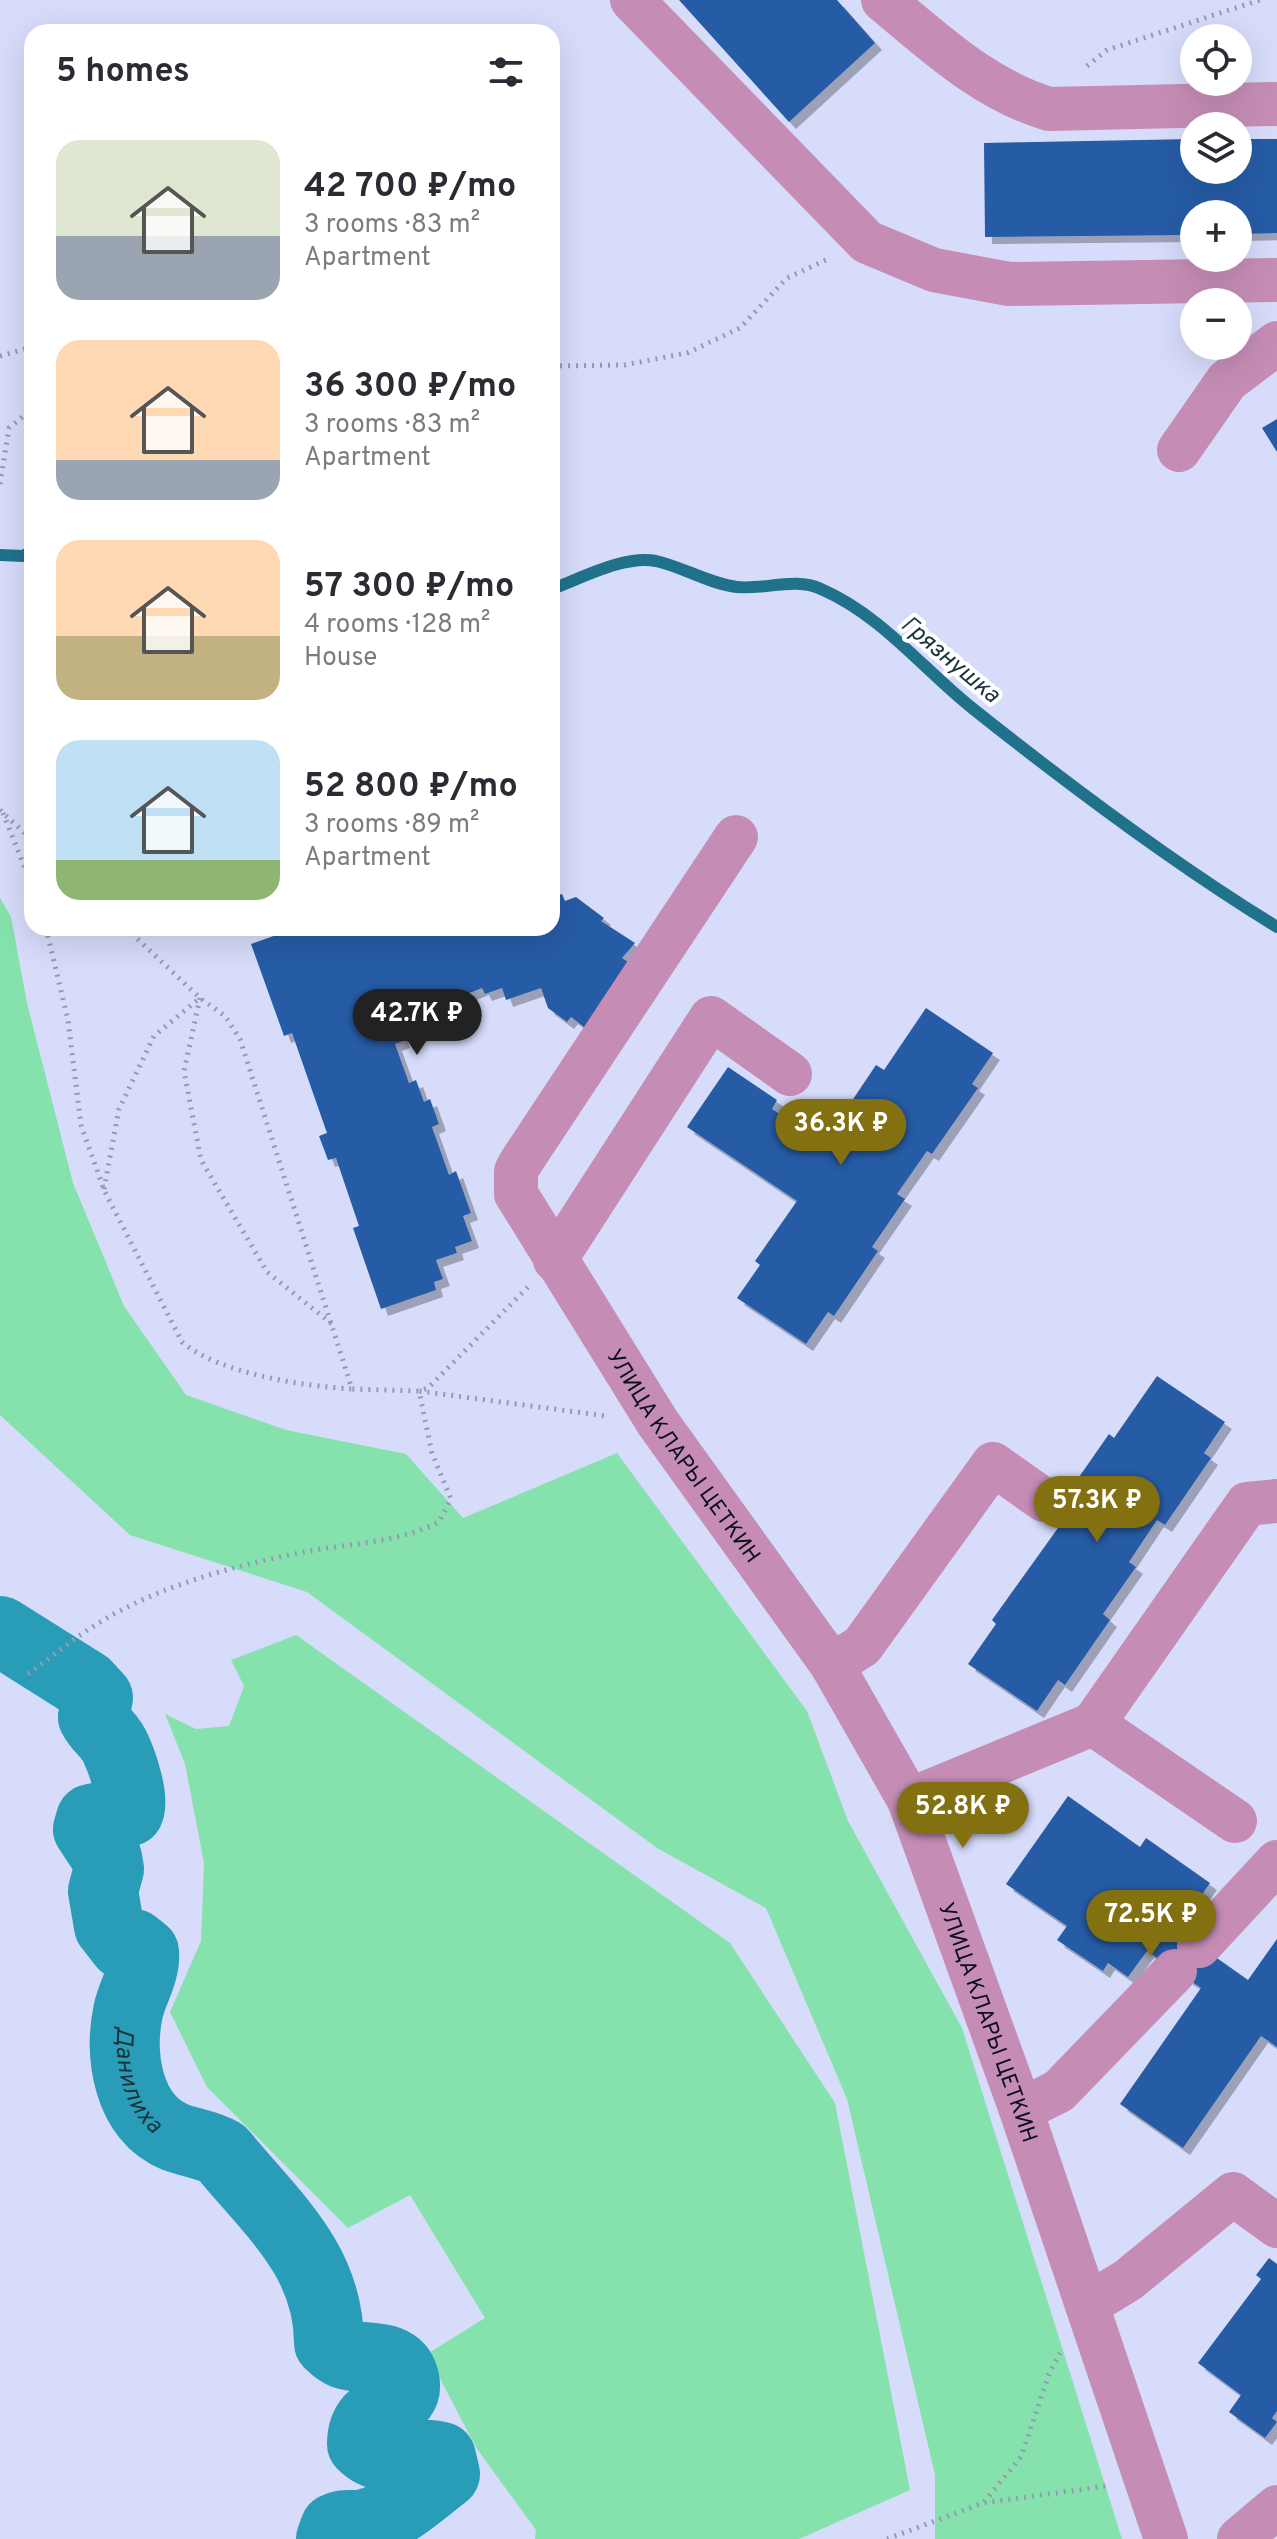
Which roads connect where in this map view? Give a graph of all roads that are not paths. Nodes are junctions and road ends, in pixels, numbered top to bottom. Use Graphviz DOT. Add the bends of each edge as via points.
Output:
graph roads {
  1 [pos="632,0"];
  2 [pos="883,0"];
  3 [pos="1277,104"];
  4 [pos="1277,280"];
  5 [pos="1277,343"];
  6 [pos="1179,450"];
  7 [pos="736,837"];
  8 [pos="790,1074"];
  9 [pos="555,1260"];
  10 [pos="1044,1500"];
  11 [pos="1277,1501"];
  12 [pos="832,1665"];
  13 [pos="1093,1724"];
  14 [pos="909,1800"];
  15 [pos="1235,1821"];
  16 [pos="1277,1862"];
  17 [pos="1021,2110"];
  18 [pos="1277,2226"];
  19 [pos="1087,2305"];
  20 [pos="1277,2507"];
  21 [pos="1166,2539"];
  22 [pos="1239,2539"];
  1 -- 4 [label="street" via="867,242 934,270 1009,284"];
  2 -- 3 [label="street" via="973,74 1049,109"];
  5 -- 6 [label="street" via="1227,381"];
  7 -- 9 [label="street, УЛИЦА КЛАРЫ ЦЕТКИН" via="516,1171 520,1205"];
  8 -- 9 [label="street" via="711,1018"];
  9 -- 12 [label="street, УЛИЦА КЛАРЫ ЦЕТКИН" via="658,1423"];
  10 -- 12 [label="street" via="993,1464 862,1646"];
  11 -- 13 [label="street" via="1247,1504"];
  12 -- 14 [label="street, УЛИЦА КЛАРЫ ЦЕТКИН"];
  13 -- 14 [label="street"];
  13 -- 15 [label="street"];
  14 -- 17 [label="street, УЛИЦА КЛАРЫ ЦЕТКИН"];
  16 -- 17 [label="street" via="1059,2091"];
  17 -- 19 [label="street, УЛИЦА КЛАРЫ ЦЕТКИН"];
  18 -- 19 [label="street" via="1233,2194 1128,2280"];
  19 -- 21 [label="street, УЛИЦА КЛАРЫ ЦЕТКИН"];
  20 -- 22 [label="street"];
}
